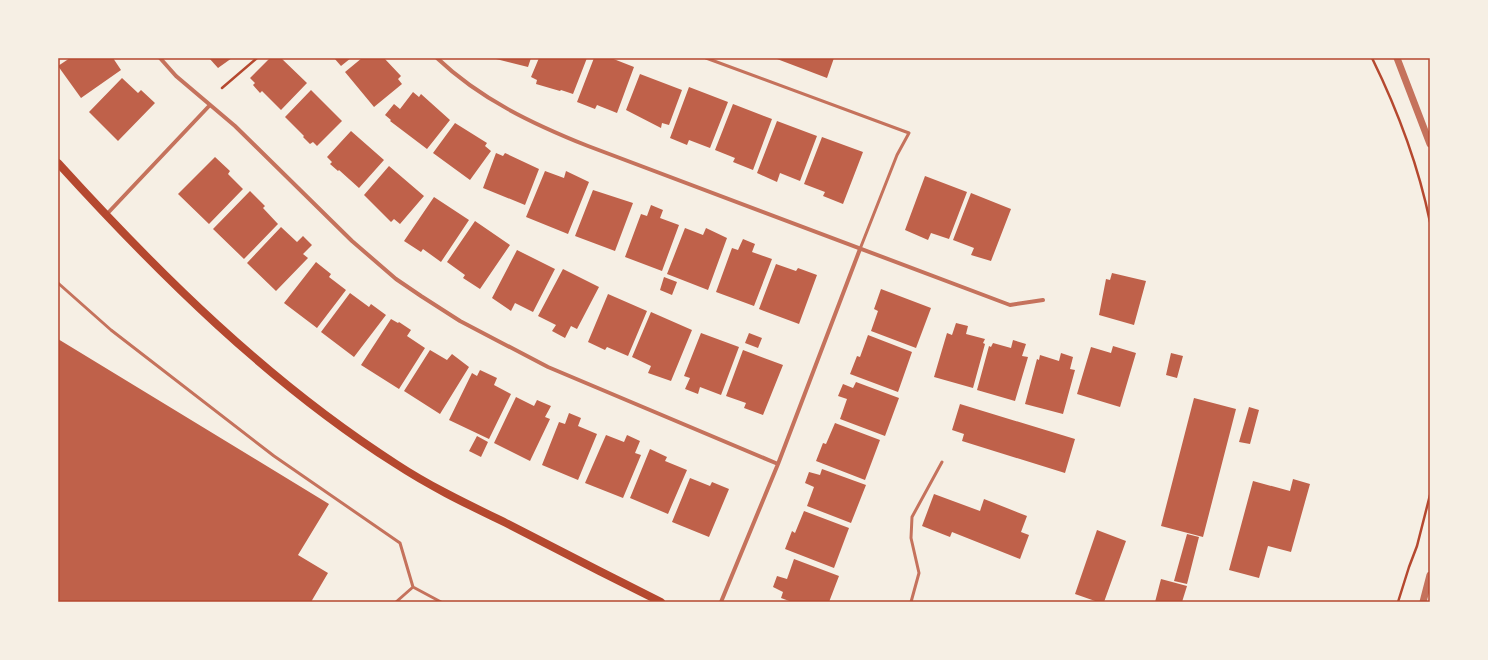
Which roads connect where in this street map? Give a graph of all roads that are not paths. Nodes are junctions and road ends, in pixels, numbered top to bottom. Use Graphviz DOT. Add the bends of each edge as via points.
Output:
graph roads {
  1 [pos="160,58"];
  2 [pos="437,58"];
  3 [pos="706,58"];
  4 [pos="1397,58"];
  5 [pos="210,105"];
  6 [pos="1430,144"];
  7 [pos="58,163"];
  8 [pos="106,216"];
  9 [pos="860,249"];
  10 [pos="58,283"];
  11 [pos="1043,300"];
  12 [pos="942,462"];
  13 [pos="778,464"];
  14 [pos="1430,575"];
  15 [pos="413,587"];
  16 [pos="396,602"];
  17 [pos="441,602"];
  18 [pos="661,602"];
  19 [pos="721,602"];
  20 [pos="911,602"];
  21 [pos="1423,602"];
  1 -- 5 [label="street" via="176,76"];
  2 -- 9 [label="street" via="493,101 546,129"];
  3 -- 9 [label="lane" via="909,133 897,155"];
  4 -- 6 [label="street"];
  5 -- 8 [label="street"];
  5 -- 13 [label="street" via="374,260 396,279 460,321 548,367"];
  7 -- 8 [label="main road"];
  8 -- 18 [label="main road" via="218,325 319,412 397,465"];
  9 -- 11 [label="street" via="1010,305"];
  9 -- 13 [label="street"];
  10 -- 15 [label="lane" via="111,330 274,456 400,543"];
  12 -- 20 [label="lane" via="912,517 911,538 919,573"];
  13 -- 19 [label="street"];
  14 -- 21 [label="street"];
  15 -- 16 [label="lane"];
  15 -- 17 [label="lane"];
}
